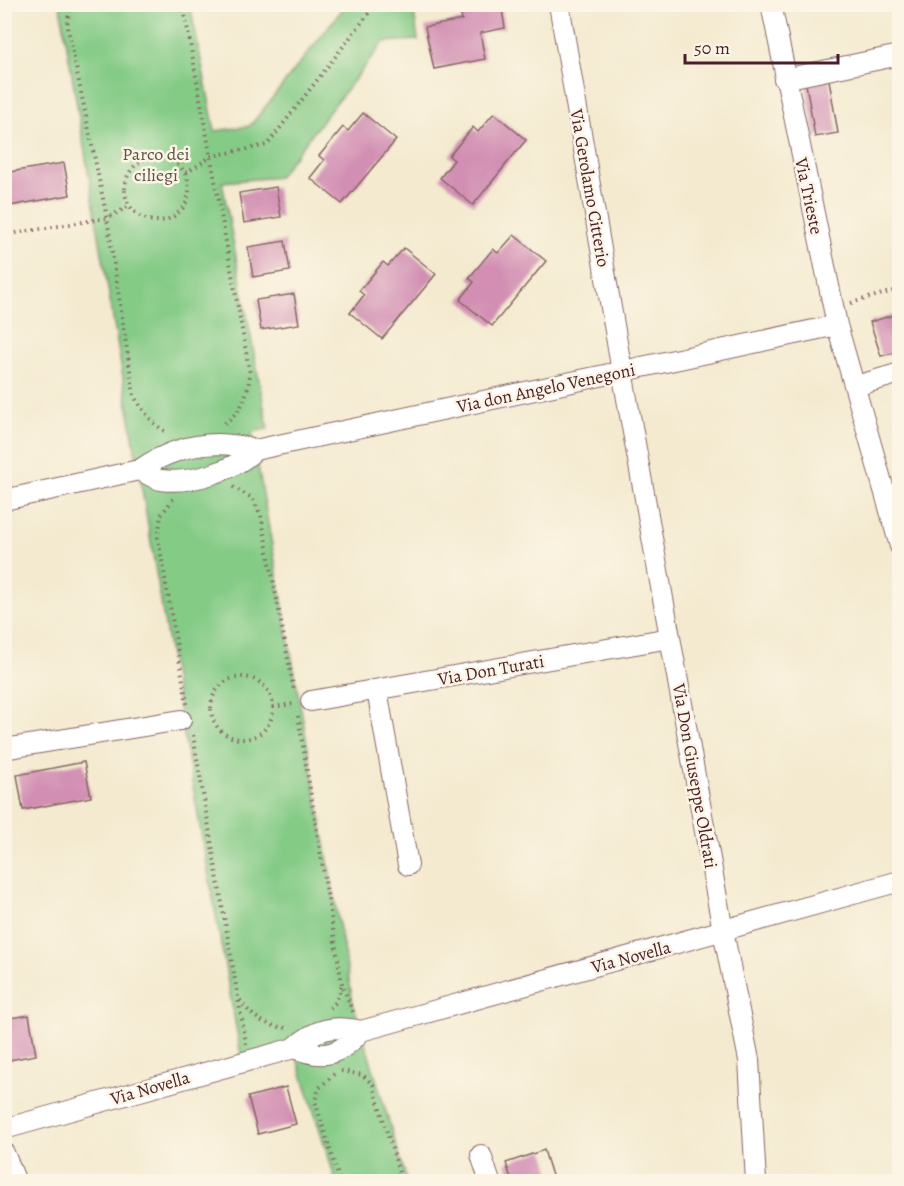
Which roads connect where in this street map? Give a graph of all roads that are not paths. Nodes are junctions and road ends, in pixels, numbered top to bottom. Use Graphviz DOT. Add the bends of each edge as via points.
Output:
graph roads {
  1 [pos="559,4"];
  2 [pos="771,4"];
  3 [pos="900,55"];
  4 [pos="784,79"];
  5 [pos="836,317"];
  6 [pos="622,372"];
  7 [pos="900,373"];
  8 [pos="856,386"];
  9 [pos="255,450"];
  10 [pos="139,471"];
  11 [pos="4,500"];
  12 [pos="900,546"];
  13 [pos="670,638"];
  14 [pos="377,690"];
  15 [pos="311,701"];
  16 [pos="187,719"];
  17 [pos="4,749"];
  18 [pos="408,865"];
  19 [pos="900,881"];
  20 [pos="723,931"];
  21 [pos="361,1031"];
  22 [pos="294,1048"];
  23 [pos="4,1129"];
  24 [pos="4,1153"];
  25 [pos="481,1155"];
  26 [pos="16,1182"];
  27 [pos="490,1182"];
  28 [pos="756,1182"];
  1 -- 6 [label="street, Via Gerolamo Citterio"];
  2 -- 4 [label="street, Via Trieste"];
  3 -- 4 [label="street"];
  4 -- 5 [label="street, Via Trieste"];
  5 -- 6 [label="street, Via don Angelo Venegoni"];
  5 -- 8 [label="street, Via Trieste"];
  6 -- 9 [label="street, Via don Angelo Venegoni"];
  6 -- 13 [label="street, Via Don Giuseppe Oldrati"];
  7 -- 8 [label="street"];
  8 -- 12 [label="street, Via Trieste"];
  9 -- 10 [label="street, Via don Angelo Venegoni" via="233,443 198,444 158,458"];
  9 -- 10 [label="street, Via don Angelo Venegoni" via="243,461 200,476 160,480"];
  10 -- 11 [label="street, Via don Angelo Venegoni"];
  13 -- 14 [label="street, Via Don Turati"];
  13 -- 20 [label="street, Via Don Giuseppe Oldrati"];
  14 -- 15 [label="street, Via Don Turati"];
  14 -- 18 [label="street"];
  16 -- 17 [label="street"];
  19 -- 20 [label="street, Via Novella"];
  20 -- 21 [label="street, Via Novella"];
  20 -- 28 [label="street, Via Don Giuseppe Oldrati" via="749,1060"];
  21 -- 22 [label="street, Via Novella" via="324,1028"];
  21 -- 22 [label="street, Via Novella" via="335,1062"];
  22 -- 23 [label="street, Via Novella"];
  24 -- 26 [label="street"];
  25 -- 27 [label="street"];
}
